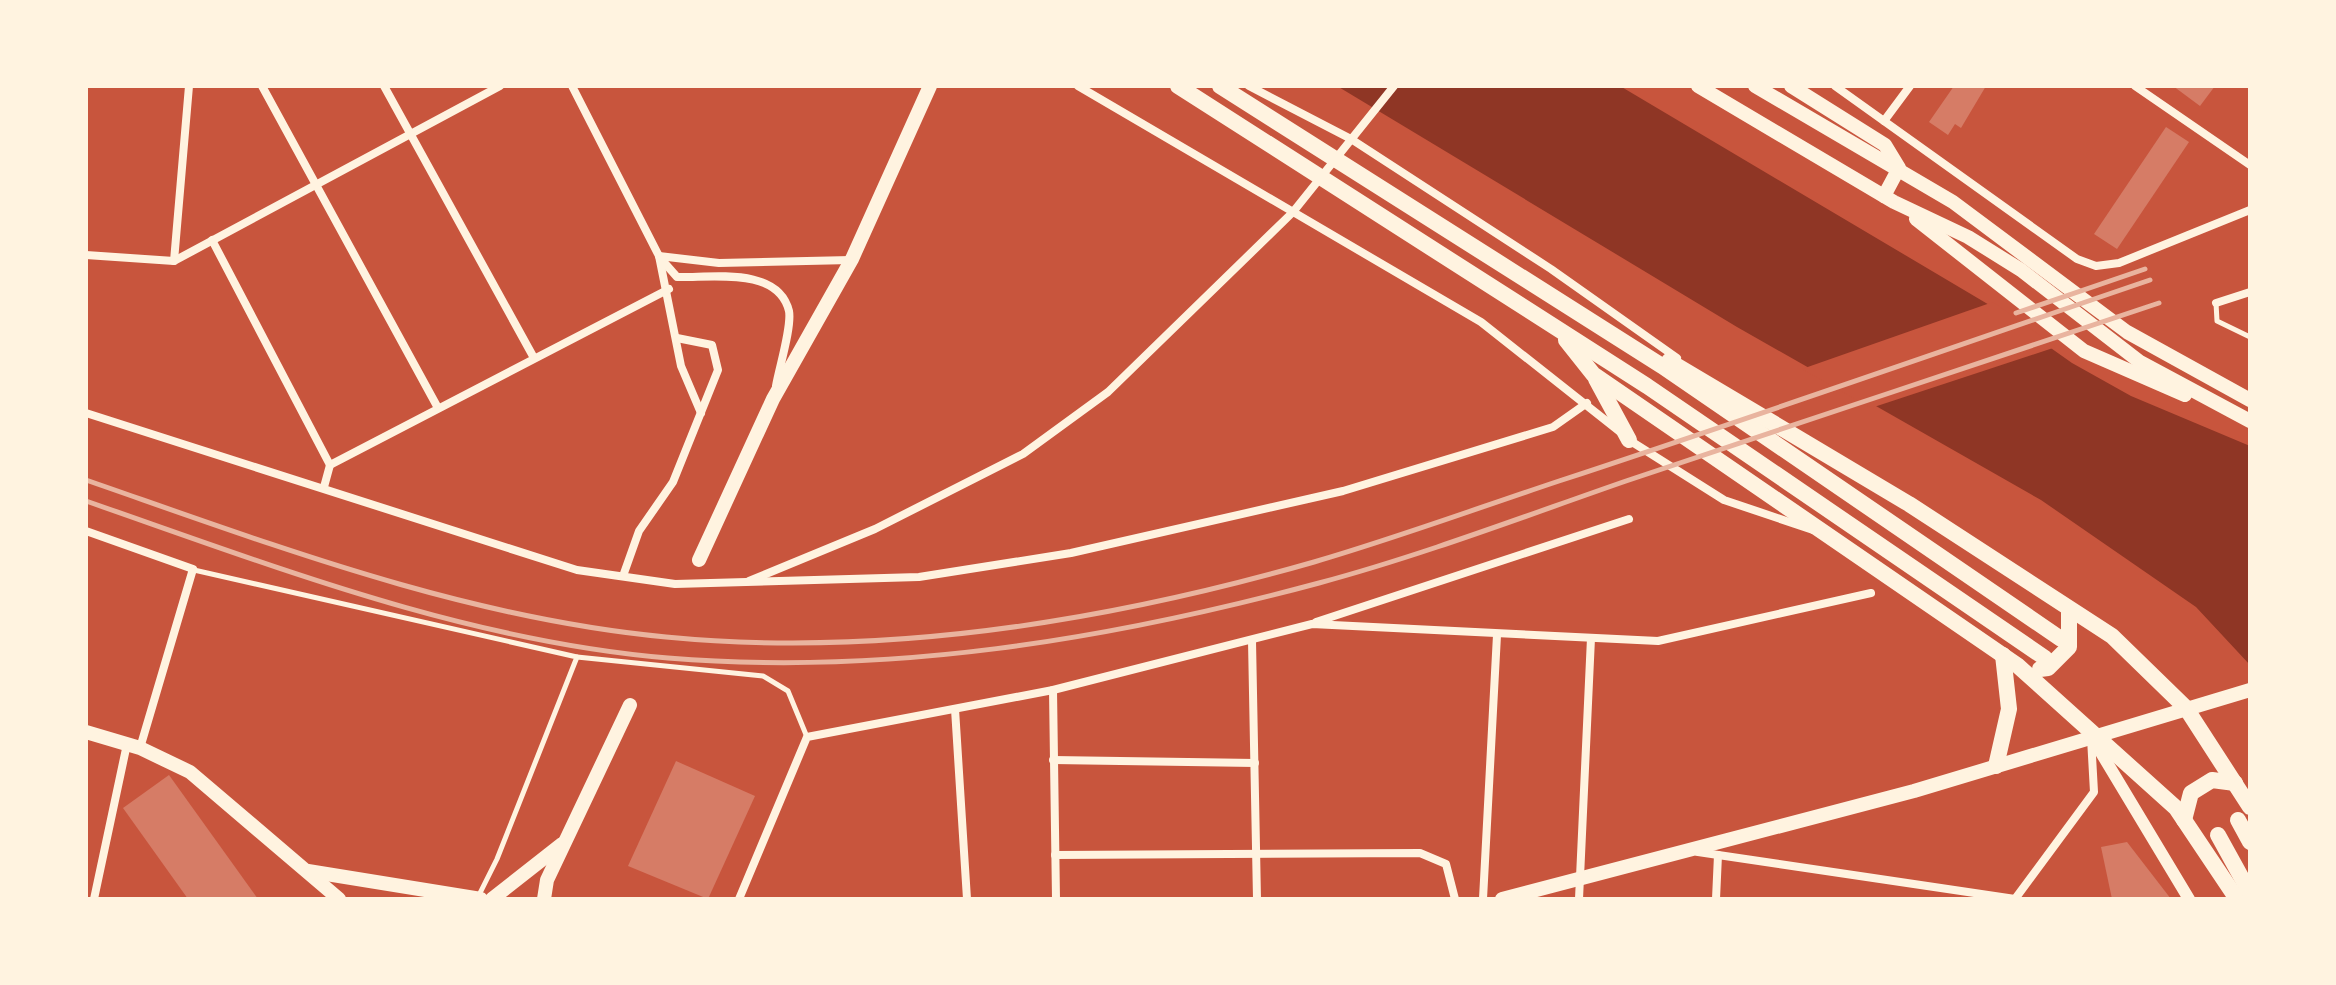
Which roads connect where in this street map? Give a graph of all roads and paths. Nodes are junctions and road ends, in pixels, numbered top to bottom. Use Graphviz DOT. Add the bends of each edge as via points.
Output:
graph roads {
  1 [pos="189,86"];
  2 [pos="262,86"];
  3 [pos="384,86"];
  4 [pos="500,86"];
  5 [pos="572,86"];
  6 [pos="930,86"];
  7 [pos="1078,86"];
  8 [pos="1178,86"];
  9 [pos="1220,86"];
  10 [pos="1249,86"];
  11 [pos="1394,86"];
  12 [pos="1698,86"];
  13 [pos="1755,86"];
  14 [pos="1791,86"];
  15 [pos="1835,86"];
  16 [pos="1910,86"];
  17 [pos="2135,86"];
  18 [pos="1884,121"];
  19 [pos="410,134"];
  20 [pos="1351,139"];
  21 [pos="2250,165"];
  22 [pos="1899,168"];
  23 [pos="314,186"];
  24 [pos="1889,199"];
  25 [pos="2250,210"];
  26 [pos="1293,212"];
  27 [pos="212,240"];
  28 [pos="86,255"];
  29 [pos="659,256"];
  30 [pos="852,259"];
  31 [pos="174,261"];
  32 [pos="669,289"];
  33 [pos="2250,292"];
  34 [pos="2216,303"];
  35 [pos="1591,320"];
  36 [pos="1557,329"];
  37 [pos="2250,337"];
  38 [pos="677,338"];
  39 [pos="534,358"];
  40 [pos="1593,374"];
  41 [pos="1725,392"];
  42 [pos="2250,397"];
  43 [pos="773,399"];
  44 [pos="1587,403"];
  45 [pos="438,408"];
  46 [pos="86,413"];
  47 [pos="701,413"];
  48 [pos="2248,420"];
  49 [pos="1629,440"];
  50 [pos="330,465"];
  51 [pos="324,487"];
  52 [pos="1629,519"];
  53 [pos="86,531"];
  54 [pos="1828,534"];
  55 [pos="699,560"];
  56 [pos="193,569"];
  57 [pos="623,576"];
  58 [pos="744,583"];
  59 [pos="1871,593"];
  60 [pos="2069,610"];
  61 [pos="1312,624"];
  62 [pos="1497,635"];
  63 [pos="1591,638"];
  64 [pos="2061,639"];
  65 [pos="1252,641"];
  66 [pos="2003,655"];
  67 [pos="577,657"];
  68 [pos="2045,658"];
  69 [pos="2024,671"];
  70 [pos="1053,690"];
  71 [pos="2250,690"];
  72 [pos="630,705"];
  73 [pos="2186,708"];
  74 [pos="955,709"];
  75 [pos="86,732"];
  76 [pos="2094,736"];
  77 [pos="807,737"];
  78 [pos="133,746"];
  79 [pos="1053,760"];
  80 [pos="1255,763"];
  81 [pos="1996,766"];
  82 [pos="2235,783"];
  83 [pos="2250,807"];
  84 [pos="2184,820"];
  85 [pos="2238,820"];
  86 [pos="2218,835"];
  87 [pos="566,841"];
  88 [pos="2250,842"];
  89 [pos="1689,850"];
  90 [pos="1256,852"];
  91 [pos="1055,855"];
  92 [pos="1718,855"];
  93 [pos="305,870"];
  94 [pos="1580,876"];
  95 [pos="2250,893"];
  96 [pos="94,899"];
  97 [pos="339,899"];
  98 [pos="479,899"];
  99 [pos="492,899"];
  100 [pos="544,899"];
  101 [pos="739,899"];
  102 [pos="967,899"];
  103 [pos="1056,899"];
  104 [pos="1257,899"];
  105 [pos="1455,899"];
  106 [pos="1483,899"];
  107 [pos="1502,899"];
  108 [pos="1579,899"];
  109 [pos="1716,899"];
  110 [pos="2189,899"];
  111 [pos="2237,899"];
  1 -- 31 [label="street"];
  2 -- 23 [label="street"];
  3 -- 19 [label="street"];
  4 -- 19 [label="street"];
  5 -- 29 [label="street"];
  6 -- 30 [label="main road"];
  7 -- 26 [label="street"];
  8 -- 36 [label="highway"];
  9 -- 35 [label="highway"];
  10 -- 20 [label="street"];
  11 -- 20 [label="street"];
  12 -- 24 [label="main road"];
  13 -- 22 [label="main road"];
  14 -- 22 [label="main road" via="1885,145"];
  15 -- 18 [label="street"];
  16 -- 18 [label="street"];
  17 -- 21 [label="street"];
  18 -- 25 [label="street" via="2077,259 2096,266 2119,263"];
  19 -- 23 [label="street"];
  19 -- 39 [label="street"];
  20 -- 26 [label="street"];
  20 -- 41 [label="street" via="1551,269"];
  22 -- 24 [label="main road"];
  22 -- 42 [label="main road" via="2127,332"];
  23 -- 27 [label="street"];
  23 -- 45 [label="street"];
  24 -- 48 [label="main road" via="1994,253 2140,362"];
  24 -- 48 [label="main road" via="2084,351"];
  26 -- 44 [label="street" via="1481,322"];
  26 -- 58 [label="street" via="1108,392 1023,454 875,529"];
  27 -- 31 [label="street"];
  27 -- 50 [label="street"];
  28 -- 31 [label="street"];
  29 -- 30 [label="street" via="719,263"];
  29 -- 32 [label="street"];
  29 -- 43 [label="street" via="677,277 753,279 769,284 782,297 789,313"];
  30 -- 43 [label="main road"];
  32 -- 38 [label="street"];
  32 -- 39 [label="street"];
  33 -- 34 [label="street"];
  34 -- 37 [label="lane" via="2217,321"];
  35 -- 41 [label="highway"];
  35 -- 64 [label="highway"];
  36 -- 40 [label="highway"];
  36 -- 68 [label="highway"];
  38 -- 47 [label="street" via="681,366"];
  38 -- 47 [label="street" via="712,345 718,370"];
  39 -- 45 [label="street"];
  40 -- 49 [label="highway"];
  40 -- 54 [label="highway"];
  41 -- 60 [label="highway"];
  43 -- 55 [label="main road"];
  44 -- 49 [label="street"];
  44 -- 58 [label="street" via="1553,427 1343,491 1071,553 919,577"];
  45 -- 50 [label="street"];
  46 -- 51 [label="street"];
  47 -- 57 [label="street" via="673,482 639,531"];
  49 -- 54 [label="street" via="1724,500"];
  50 -- 51 [label="street"];
  51 -- 57 [label="street" via="577,570"];
  52 -- 61 [label="street"];
  53 -- 56 [label="street"];
  54 -- 66 [label="highway"];
  56 -- 67 [label="lane"];
  56 -- 78 [label="street"];
  57 -- 58 [label="street" via="675,584"];
  59 -- 63 [label="street" via="1658,641"];
  60 -- 69 [label="highway" via="2069,647 2048,668"];
  60 -- 73 [label="highway" via="2112,636"];
  61 -- 62 [label="street"];
  61 -- 65 [label="street"];
  62 -- 63 [label="street"];
  62 -- 106 [label="street"];
  63 -- 94 [label="street"];
  65 -- 70 [label="street"];
  65 -- 80 [label="street"];
  66 -- 69 [label="highway"];
  66 -- 81 [label="highway" via="2009,709"];
  67 -- 77 [label="lane" via="763,676 788,691"];
  67 -- 98 [label="lane"];
  69 -- 76 [label="highway"];
  70 -- 74 [label="street"];
  70 -- 79 [label="street"];
  71 -- 73 [label="main road"];
  72 -- 87 [label="main road"];
  73 -- 76 [label="main road"];
  73 -- 82 [label="highway"];
  74 -- 77 [label="street"];
  74 -- 102 [label="street"];
  75 -- 78 [label="main road"];
  76 -- 81 [label="main road"];
  76 -- 84 [label="highway"];
  76 -- 92 [label="street" via="2094,792 2015,899"];
  76 -- 110 [label="street"];
  77 -- 101 [label="street"];
  78 -- 93 [label="main road" via="190,772"];
  78 -- 96 [label="street"];
  79 -- 80 [label="street"];
  79 -- 91 [label="street"];
  80 -- 90 [label="street"];
  81 -- 89 [label="main road"];
  82 -- 83 [label="highway"];
  82 -- 84 [label="highway" via="2212,780 2191,793"];
  84 -- 111 [label="highway"];
  85 -- 88 [label="highway"];
  86 -- 95 [label="highway"];
  87 -- 99 [label="main road"];
  87 -- 100 [label="main road"];
  89 -- 92 [label="street"];
  89 -- 94 [label="main road"];
  90 -- 91 [label="street"];
  90 -- 104 [label="street"];
  90 -- 105 [label="street" via="1420,853 1446,864"];
  91 -- 103 [label="street"];
  92 -- 109 [label="street"];
  93 -- 97 [label="main road"];
  93 -- 98 [label="main road"];
  94 -- 107 [label="main road"];
  94 -- 108 [label="street"];
}
